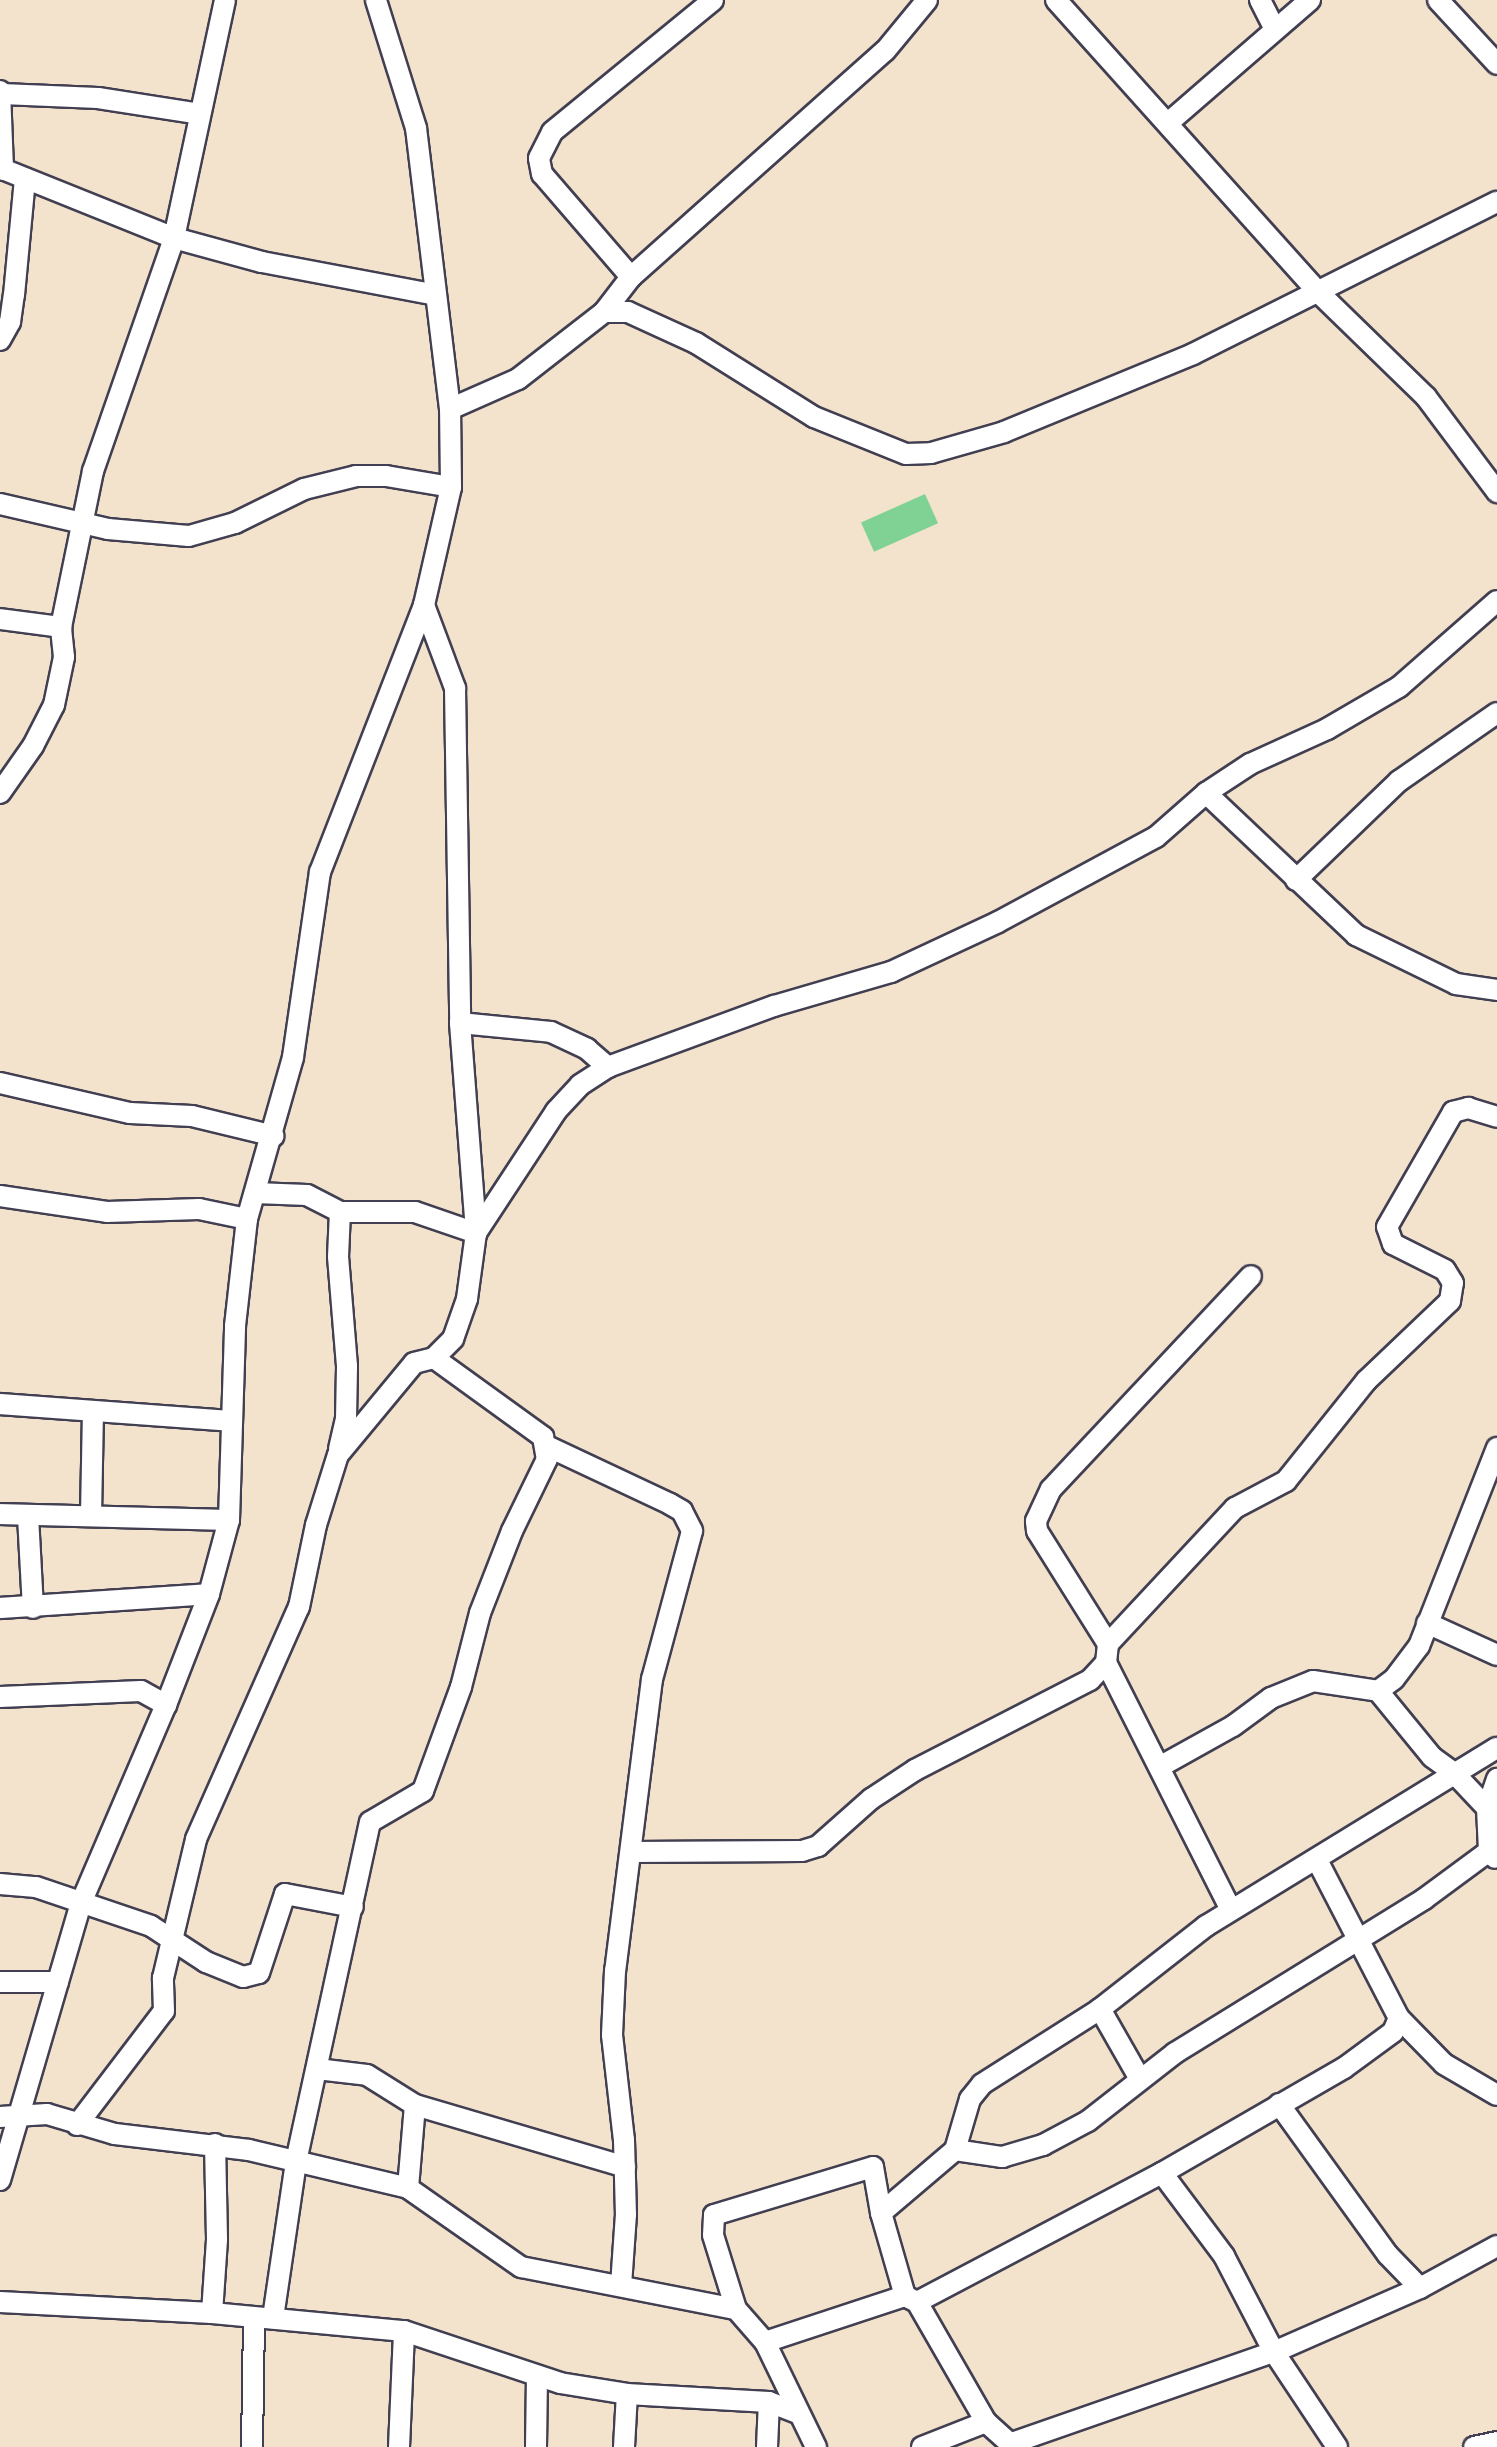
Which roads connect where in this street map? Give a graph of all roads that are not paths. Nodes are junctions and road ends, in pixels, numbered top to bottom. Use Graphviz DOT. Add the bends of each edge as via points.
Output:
graph roads {
  1 [pos="226,0"];
  2 [pos="376,0"];
  3 [pos="713,0"];
  4 [pos="927,0"];
  5 [pos="1056,0"];
  6 [pos="1260,0"];
  7 [pos="1310,0"];
  8 [pos="1438,0"];
  9 [pos="1274,26"];
  10 [pos="1497,64"];
  11 [pos="1,92"];
  12 [pos="200,114"];
  13 [pos="1168,122"];
  14 [pos="2,169"];
  15 [pos="25,179"];
  16 [pos="1497,202"];
  17 [pos="174,238"];
  18 [pos="631,277"];
  19 [pos="1316,290"];
  20 [pos="436,295"];
  21 [pos="604,312"];
  22 [pos="0,340"];
  23 [pos="450,408"];
  24 [pos="451,487"];
  25 [pos="1497,492"];
  26 [pos="0,504"];
  27 [pos="81,524"];
  28 [pos="1497,602"];
  29 [pos="424,605"];
  30 [pos="0,619"];
  31 [pos="61,627"];
  32 [pos="1497,713"];
  33 [pos="0,792"];
  34 [pos="1206,793"];
  35 [pos="1296,880"];
  36 [pos="1497,990"];
  37 [pos="460,1024"];
  38 [pos="608,1067"];
  39 [pos="0,1083"];
  40 [pos="1497,1117"];
  41 [pos="274,1136"];
  42 [pos="256,1193"];
  43 [pos="0,1196"];
  44 [pos="340,1212"];
  45 [pos="248,1219"];
  46 [pos="476,1233"];
  47 [pos="1251,1276"];
  48 [pos="434,1358"];
  49 [pos="0,1404"];
  50 [pos="94,1412"];
  51 [pos="230,1420"];
  52 [pos="549,1447"];
  53 [pos="1497,1448"];
  54 [pos="338,1456"];
  55 [pos="0,1514"];
  56 [pos="91,1515"];
  57 [pos="28,1516"];
  58 [pos="229,1520"];
  59 [pos="209,1594"];
  60 [pos="0,1608"];
  61 [pos="33,1608"];
  62 [pos="1427,1623"];
  63 [pos="1107,1654"];
  64 [pos="1497,1655"];
  65 [pos="1378,1691"];
  66 [pos="0,1697"];
  67 [pos="166,1705"];
  68 [pos="1497,1748"];
  69 [pos="1161,1766"];
  70 [pos="1453,1772"];
  71 [pos="1497,1778"];
  72 [pos="1488,1808"];
  73 [pos="632,1852"];
  74 [pos="1493,1856"];
  75 [pos="1317,1860"];
  76 [pos="0,1884"];
  77 [pos="81,1903"];
  78 [pos="353,1908"];
  79 [pos="1231,1910"];
  80 [pos="172,1936"];
  81 [pos="1359,1941"];
  82 [pos="0,1982"];
  83 [pos="58,1982"];
  84 [pos="1100,2010"];
  85 [pos="1400,2018"];
  86 [pos="317,2069"];
  87 [pos="1140,2079"];
  88 [pos="1497,2094"];
  89 [pos="416,2104"];
  90 [pos="1279,2104"];
  91 [pos="22,2115"];
  92 [pos="0,2117"];
  93 [pos="77,2125"];
  94 [pos="215,2144"];
  95 [pos="954,2150"];
  96 [pos="296,2162"];
  97 [pos="625,2167"];
  98 [pos="1162,2173"];
  99 [pos="0,2180"];
  100 [pos="408,2188"];
  101 [pos="881,2213"];
  102 [pos="1497,2246"];
  103 [pos="622,2286"];
  104 [pos="1420,2288"];
  105 [pos="911,2299"];
  106 [pos="0,2302"];
  107 [pos="736,2309"];
  108 [pos="212,2313"];
  109 [pos="264,2318"];
  110 [pos="404,2331"];
  111 [pos="765,2342"];
  112 [pos="1274,2352"];
  113 [pos="537,2376"];
  114 [pos="627,2394"];
  115 [pos="769,2402"];
  116 [pos="798,2412"];
  117 [pos="986,2422"];
  118 [pos="1497,2442"];
  119 [pos="1013,2445"];
  120 [pos="252,2447"];
  121 [pos="400,2447"];
  122 [pos="536,2447"];
  123 [pos="624,2447"];
  124 [pos="767,2447"];
  125 [pos="816,2447"];
  126 [pos="922,2447"];
  127 [pos="1337,2447"];
  128 [pos="1474,2447"];
  1 -- 12 [label="street"];
  2 -- 20 [label="street" via="416,128"];
  3 -- 18 [label="street" via="552,132 538,158 542,174"];
  4 -- 18 [label="street" via="885,51"];
  5 -- 13 [label="street"];
  6 -- 9 [label="street"];
  7 -- 9 [label="street"];
  8 -- 10 [label="street"];
  9 -- 13 [label="street"];
  11 -- 12 [label="street"];
  11 -- 14 [label="street"];
  12 -- 17 [label="street"];
  13 -- 19 [label="street"];
  14 -- 15 [label="street"];
  15 -- 17 [label="street"];
  15 -- 22 [label="street" via="10,322"];
  16 -- 19 [label="street"];
  17 -- 20 [label="street"];
  17 -- 27 [label="street" via="132,350"];
  18 -- 21 [label="street"];
  19 -- 21 [label="street" via="1088,400 964,446 906,454 814,417 652,320"];
  19 -- 25 [label="street" via="1426,397"];
  20 -- 23 [label="street"];
  21 -- 23 [label="street" via="518,379"];
  23 -- 24 [label="street"];
  24 -- 27 [label="street" via="356,476 304,489 189,536"];
  24 -- 29 [label="street"];
  26 -- 27 [label="street"];
  27 -- 31 [label="street"];
  28 -- 34 [label="street" via="1399,686"];
  29 -- 37 [label="street" via="455,688"];
  29 -- 41 [label="street" via="320,872 293,1057"];
  30 -- 31 [label="street"];
  31 -- 33 [label="street" via="64,658 54,705"];
  32 -- 35 [label="street" via="1399,781"];
  34 -- 35 [label="street"];
  34 -- 38 [label="street" via="1156,837 891,972 774,1006"];
  35 -- 36 [label="street" via="1356,935 1456,984"];
  37 -- 38 [label="street" via="551,1032 587,1048"];
  37 -- 46 [label="street"];
  38 -- 46 [label="street" via="556,1111"];
  39 -- 41 [label="street" via="130,1114 192,1116"];
  40 -- 63 [label="street" via="1468,1108 1453,1112 1387,1227 1393,1244 1445,1270 1453,1283 1450,1301 1366,1381 1286,1481 1235,1508"];
  41 -- 42 [label="street"];
  42 -- 44 [label="street" via="307,1195"];
  42 -- 45 [label="street"];
  43 -- 45 [label="street" via="108,1212 199,1209"];
  44 -- 46 [label="street" via="415,1212"];
  44 -- 54 [label="street" via="346,1419"];
  45 -- 51 [label="street"];
  46 -- 48 [label="street" via="453,1339"];
  47 -- 63 [label="street" via="1040,1504 1037,1531"];
  48 -- 52 [label="street" via="481,1388"];
  48 -- 54 [label="street" via="414,1364"];
  49 -- 50 [label="street"];
  50 -- 51 [label="street"];
  50 -- 56 [label="street"];
  51 -- 58 [label="street"];
  52 -- 73 [label="street" via="670,1504 692,1530 652,1679"];
  52 -- 78 [label="street" via="480,1613 423,1791 370,1822"];
  53 -- 62 [label="street"];
  54 -- 80 [label="street" via="299,1607 196,1840"];
  55 -- 57 [label="street"];
  56 -- 57 [label="street"];
  56 -- 58 [label="street"];
  57 -- 61 [label="street"];
  58 -- 59 [label="street"];
  59 -- 61 [label="street"];
  59 -- 67 [label="street"];
  60 -- 61 [label="street"];
  62 -- 64 [label="street"];
  62 -- 65 [label="street" via="1409,1665"];
  63 -- 69 [label="street"];
  63 -- 73 [label="street" via="1078,1687 915,1770 818,1846"];
  65 -- 69 [label="street" via="1313,1681 1271,1698"];
  65 -- 70 [label="street" via="1432,1757"];
  66 -- 67 [label="street" via="141,1691"];
  67 -- 77 [label="street"];
  68 -- 70 [label="street"];
  69 -- 79 [label="street"];
  70 -- 72 [label="street"];
  70 -- 75 [label="street"];
  71 -- 72 [label="street"];
  72 -- 74 [label="street"];
  73 -- 97 [label="street" via="612,2036"];
  74 -- 81 [label="street"];
  75 -- 79 [label="street"];
  75 -- 81 [label="street"];
  76 -- 77 [label="street" via="36,1887"];
  77 -- 80 [label="street"];
  77 -- 83 [label="street"];
  78 -- 80 [label="street" via="285,1894 254,1977 206,1962"];
  78 -- 86 [label="street"];
  79 -- 84 [label="street"];
  80 -- 93 [label="street" via="164,2010"];
  81 -- 85 [label="street"];
  81 -- 87 [label="street"];
  82 -- 83 [label="street"];
  83 -- 91 [label="street"];
  84 -- 87 [label="street"];
  84 -- 95 [label="street" via="982,2084 970,2099"];
  85 -- 88 [label="street" via="1444,2064"];
  85 -- 90 [label="street" via="1392,2032 1344,2068"];
  86 -- 89 [label="street" via="367,2074"];
  86 -- 96 [label="street"];
  87 -- 95 [label="street" via="1088,2121 1044,2145 1002,2157"];
  89 -- 97 [label="street"];
  89 -- 100 [label="street"];
  90 -- 98 [label="street"];
  90 -- 104 [label="street" via="1388,2255"];
  91 -- 92 [label="street"];
  91 -- 93 [label="street" via="48,2114"];
  91 -- 99 [label="street"];
  93 -- 94 [label="street"];
  94 -- 96 [label="street"];
  94 -- 108 [label="street"];
  95 -- 101 [label="street"];
  96 -- 100 [label="street"];
  96 -- 109 [label="street"];
  97 -- 103 [label="street"];
  98 -- 105 [label="street"];
  98 -- 112 [label="street" via="1224,2256"];
  100 -- 103 [label="street" via="521,2267"];
  101 -- 105 [label="street"];
  101 -- 107 [label="street" via="873,2167 714,2214 713,2235"];
  102 -- 104 [label="street"];
  103 -- 107 [label="street"];
  104 -- 112 [label="street"];
  105 -- 111 [label="street"];
  105 -- 117 [label="street"];
  106 -- 108 [label="street"];
  107 -- 111 [label="street"];
  108 -- 109 [label="street"];
  109 -- 110 [label="street"];
  109 -- 120 [label="street"];
  110 -- 113 [label="street"];
  110 -- 121 [label="street"];
  111 -- 116 [label="street"];
  112 -- 119 [label="street"];
  112 -- 127 [label="street"];
  113 -- 114 [label="street"];
  113 -- 122 [label="street"];
  114 -- 115 [label="street"];
  114 -- 123 [label="street"];
  115 -- 116 [label="street"];
  115 -- 124 [label="street"];
  116 -- 125 [label="street"];
  117 -- 119 [label="street"];
  117 -- 126 [label="street"];
  118 -- 128 [label="street"];
}
